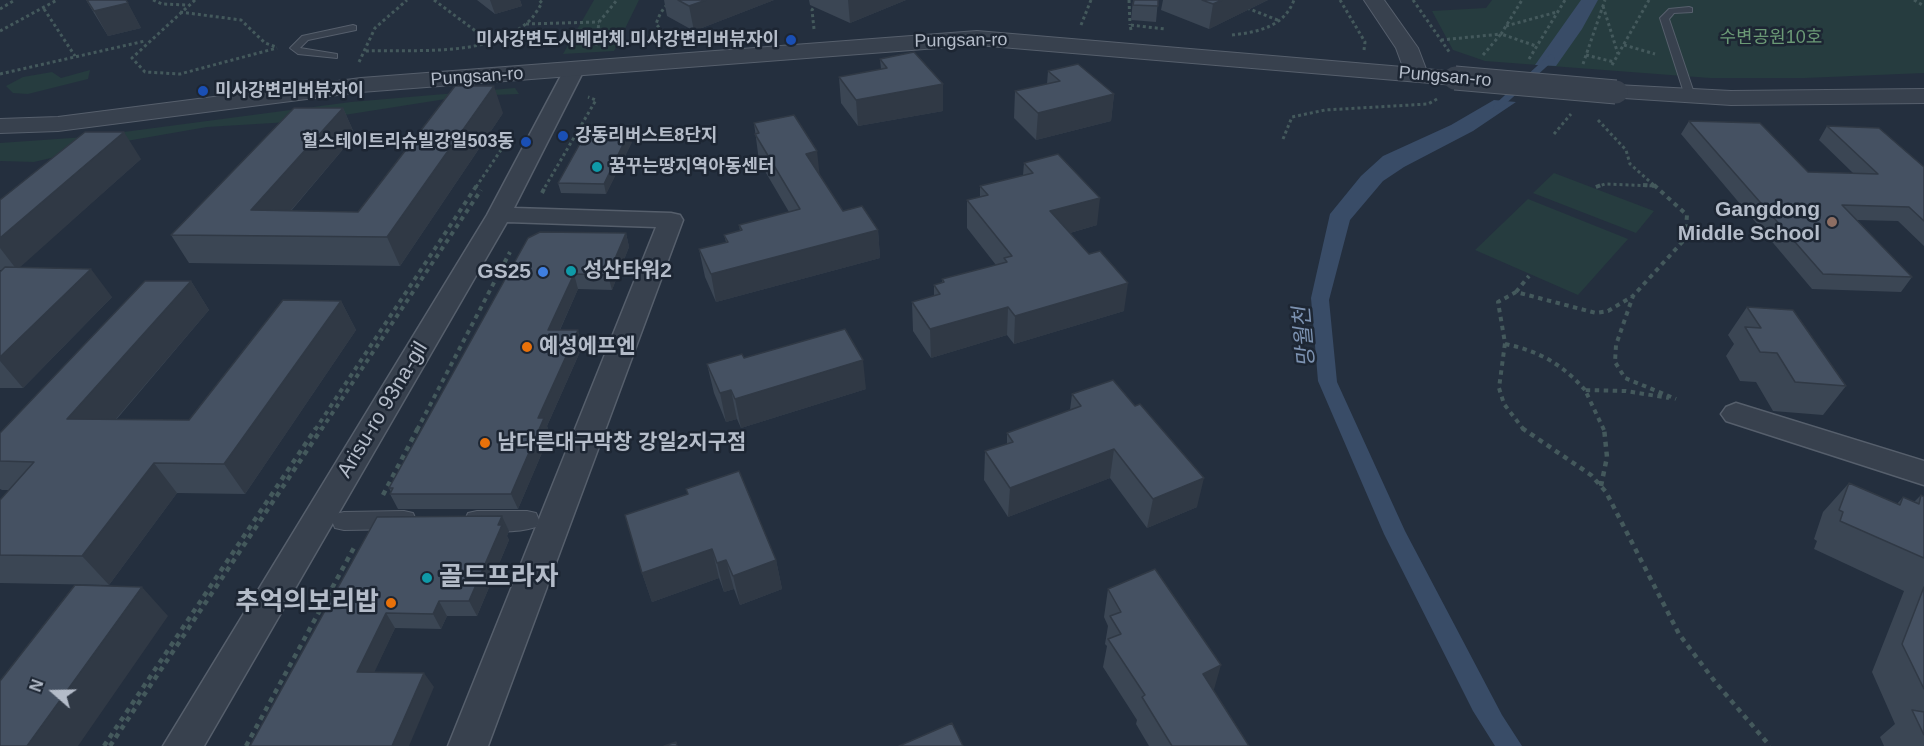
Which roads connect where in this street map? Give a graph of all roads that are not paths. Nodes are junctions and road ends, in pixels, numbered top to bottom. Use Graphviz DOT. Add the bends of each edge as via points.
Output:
graph roads {
  1 [pos="1374,0"];
  2 [pos="1689,10"];
  3 [pos="352,28"];
  4 [pos="334,56"];
  5 [pos="585,63"];
  6 [pos="1417,74"];
  7 [pos="1690,96"];
  8 [pos="1924,96"];
  9 [pos="0,126"];
  10 [pos="499,215"];
  11 [pos="1736,414"];
  12 [pos="1924,473"];
  13 [pos="426,520"];
  14 [pos="460,520"];
  15 [pos="527,520"];
  16 [pos="344,521"];
  17 [pos="183,746"];
  18 [pos="468,746"];
  1 -- 6 [label="street" via="1407,48"];
  2 -- 7 [label="lane" via="1672,11 1664,18"];
  3 -- 4 [label="lane" via="305,38 294,48"];
  5 -- 6 [label="street, Pungsan-ro" via="977,38"];
  5 -- 9 [label="street, Pungsan-ro" via="361,85 58,123"];
  5 -- 10 [label="street, Arisu-ro 93na-gil"];
  6 -- 7 [label="street, Pungsan-ro, bridge"];
  7 -- 8 [label="street, Pungsan-ro"];
  10 -- 17 [label="street, Arisu-ro 93na-gil"];
  10 -- 18 [label="street" via="671,220"];
  11 -- 12 [label="street"];
  13 -- 16 [label="street"];
  14 -- 15 [label="street"];
}
